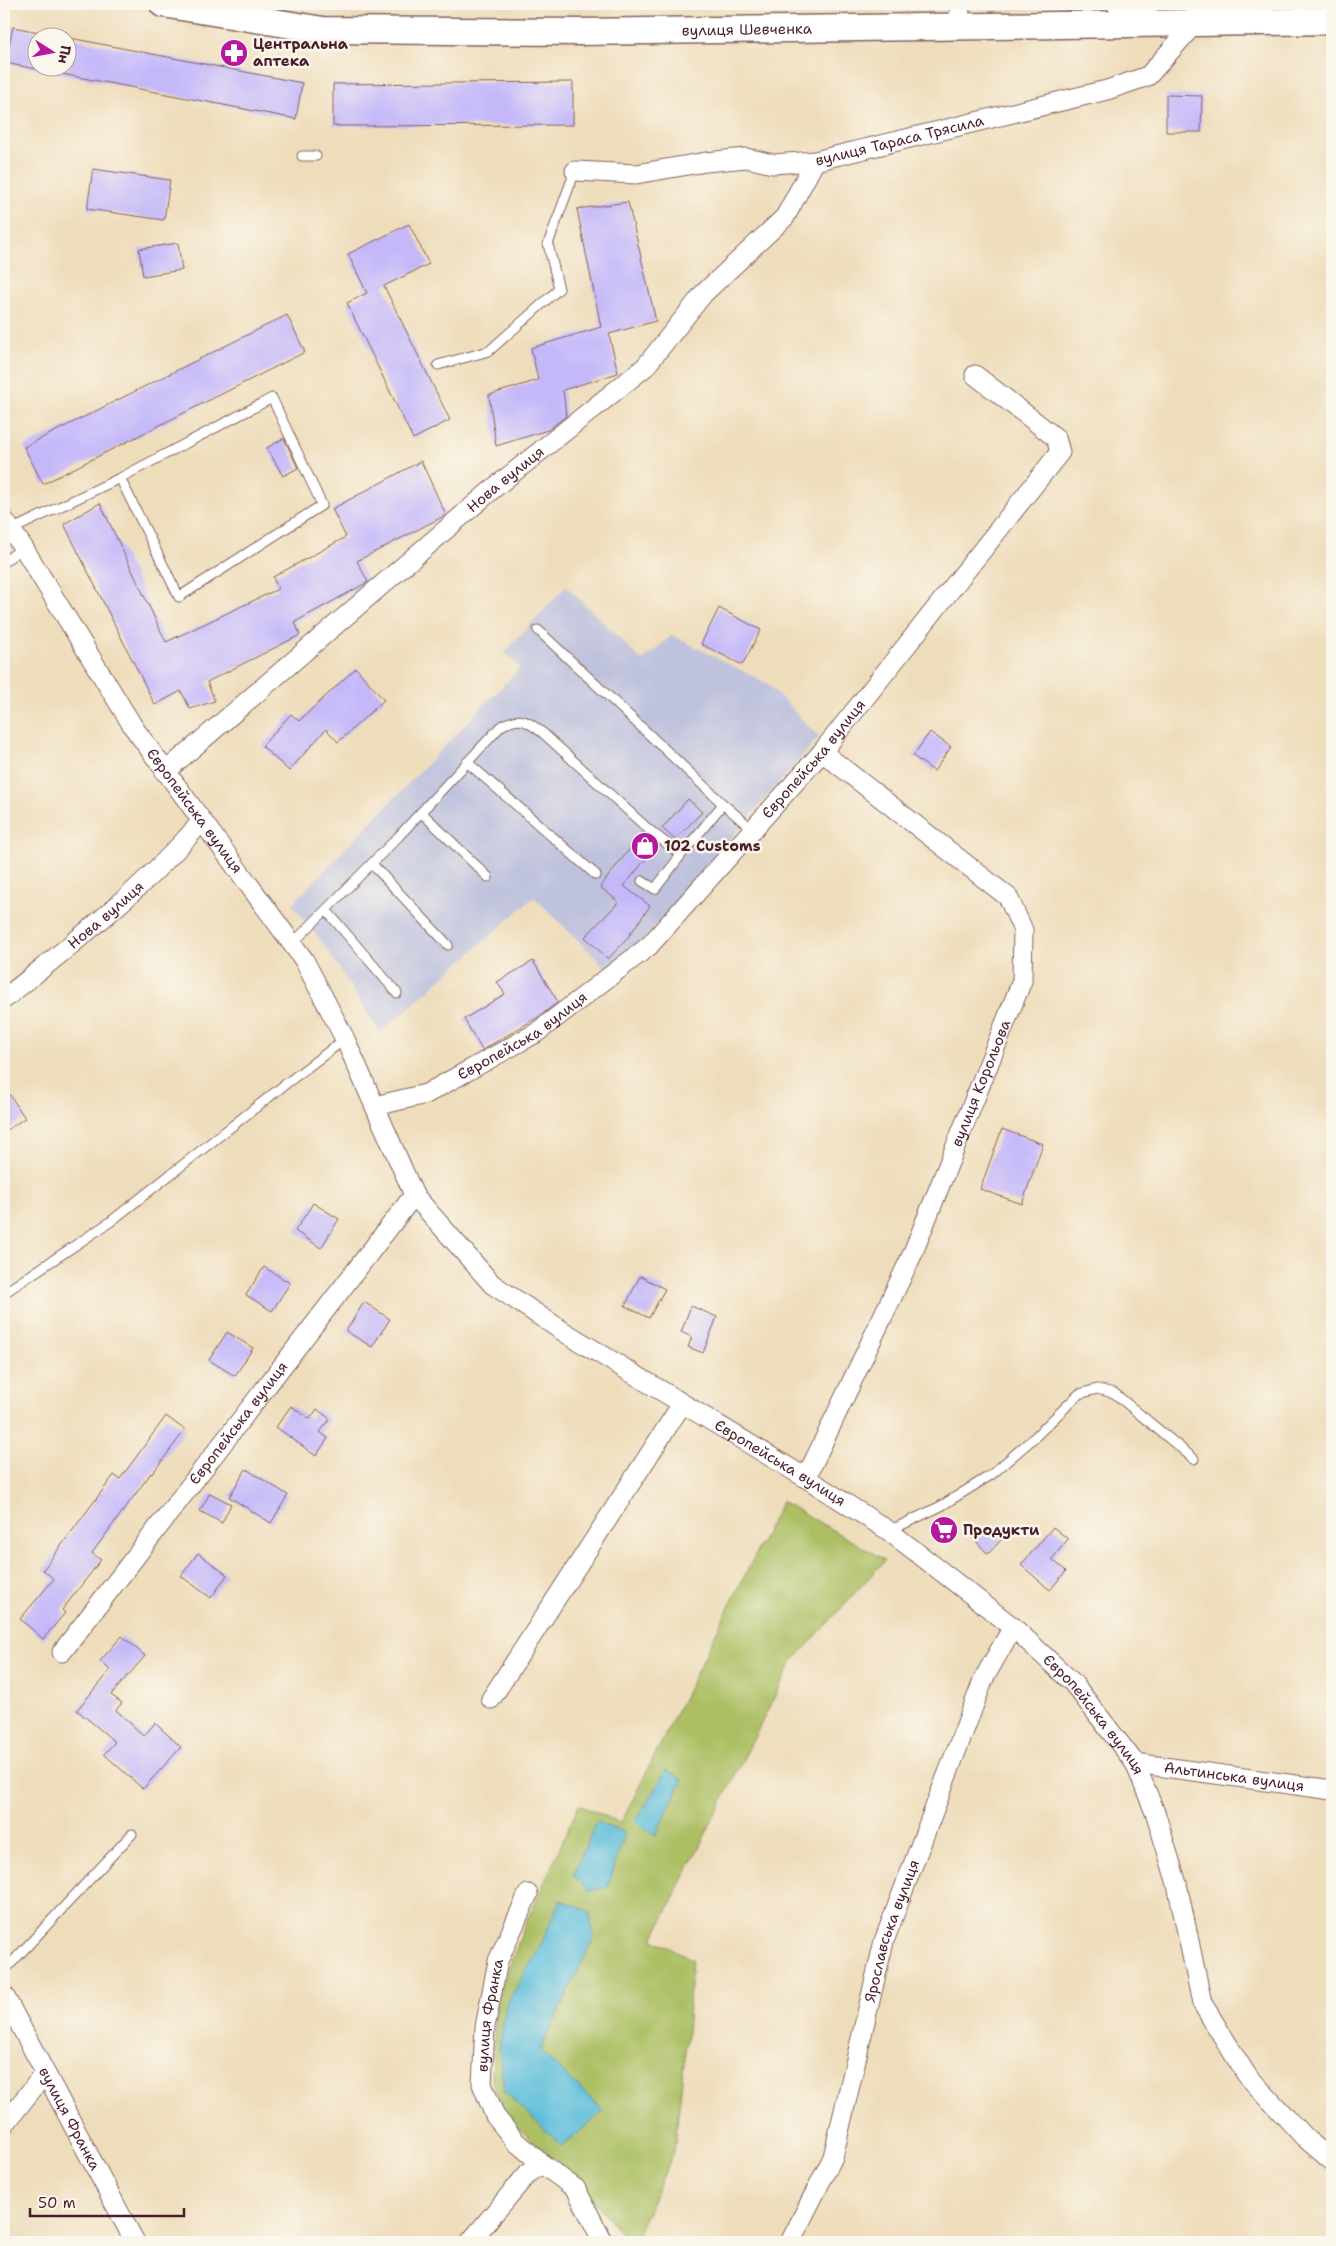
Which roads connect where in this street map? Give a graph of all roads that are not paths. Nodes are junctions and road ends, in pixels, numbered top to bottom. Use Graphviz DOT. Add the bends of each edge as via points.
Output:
graph roads {
  1 [pos="163,4"];
  2 [pos="1116,4"];
  3 [pos="960,15"];
  4 [pos="1206,16"];
  5 [pos="1332,20"];
  6 [pos="1159,22"];
  7 [pos="302,156"];
  8 [pos="316,156"];
  9 [pos="815,161"];
  10 [pos="575,170"];
  11 [pos="438,364"];
  12 [pos="975,375"];
  13 [pos="120,478"];
  14 [pos="8,525"];
  15 [pos="23,547"];
  16 [pos="4,562"];
  17 [pos="538,630"];
  18 [pos="822,752"];
  19 [pos="467,762"];
  20 [pos="165,772"];
  21 [pos="723,804"];
  22 [pos="421,812"];
  23 [pos="201,822"];
  24 [pos="744,822"];
  25 [pos="681,855"];
  26 [pos="372,864"];
  27 [pos="596,875"];
  28 [pos="488,877"];
  29 [pos="642,881"];
  30 [pos="326,910"];
  31 [pos="292,944"];
  32 [pos="448,945"];
  33 [pos="397,993"];
  34 [pos="4,1000"];
  35 [pos="346,1039"];
  36 [pos="375,1106"];
  37 [pos="414,1194"];
  38 [pos="4,1293"];
  39 [pos="682,1404"];
  40 [pos="1194,1459"];
  41 [pos="806,1478"];
  42 [pos="889,1531"];
  43 [pos="1013,1627"];
  44 [pos="62,1652"];
  45 [pos="491,1699"];
  46 [pos="1135,1764"];
  47 [pos="1332,1790"];
  48 [pos="132,1834"];
  49 [pos="528,1894"];
  50 [pos="4,1971"];
  51 [pos="4,1996"];
  52 [pos="45,2073"];
  53 [pos="4,2125"];
  54 [pos="1332,2161"];
  55 [pos="542,2164"];
  56 [pos="135,2242"];
  57 [pos="470,2242"];
  58 [pos="603,2242"];
  59 [pos="790,2242"];
  1 -- 3 [label="main road, вулиця Шевченка" via="323,30 580,32"];
  2 -- 6 [label="street"];
  3 -- 6 [label="main road, вулиця Шевченка"];
  4 -- 5 [label="main road, вулиця Шевченка"];
  4 -- 6 [label="main road, вулиця Шевченка"];
  4 -- 9 [label="street, вулиця Тараса Трясила" via="1148,76 1107,90"];
  7 -- 8 [label="lane"];
  9 -- 10 [label="street, вулиця Тараса Трясила" via="773,164 746,158 636,174"];
  9 -- 20 [label="street, Нова вулиця" via="785,217 704,293 645,367 494,488"];
  10 -- 11 [label="lane" via="548,244 559,289 489,351"];
  12 -- 18 [label="street, Європейська вулиця" via="1056,438 1060,452"];
  13 -- 13 [label="lane" via="179,597 322,505 272,398"];
  13 -- 14 [label="lane"];
  14 -- 15 [label="street, Європейська вулиця"];
  15 -- 16 [label="lane"];
  15 -- 20 [label="street, Європейська вулиця" via="134,728"];
  17 -- 21 [label="lane"];
  18 -- 36 [label="street, Європейська вулиця" via="649,946 536,1033 426,1094"];
  18 -- 41 [label="street, вулиця Корольова" via="1008,897 1023,930 1022,981 912,1255"];
  19 -- 22 [label="lane"];
  19 -- 25 [label="lane" via="501,726 514,719 527,722"];
  19 -- 27 [label="lane"];
  20 -- 23 [label="street, Європейська вулиця"];
  21 -- 24 [label="lane"];
  21 -- 25 [label="lane"];
  22 -- 26 [label="lane"];
  22 -- 28 [label="lane"];
  23 -- 31 [label="street, Європейська вулиця"];
  23 -- 34 [label="street, Нова вулиця" via="181,846 91,928"];
  25 -- 29 [label="lane" via="655,890"];
  26 -- 30 [label="lane"];
  26 -- 32 [label="lane"];
  30 -- 31 [label="lane"];
  30 -- 33 [label="lane"];
  31 -- 35 [label="street, Європейська вулиця" via="304,960"];
  35 -- 36 [label="street, Європейська вулиця"];
  35 -- 38 [label="lane" via="110,1222"];
  36 -- 37 [label="street, Європейська вулиця"];
  37 -- 39 [label="street, Європейська вулиця" via="492,1284"];
  37 -- 44 [label="street, Європейська вулиця"];
  39 -- 41 [label="street, Європейська вулиця"];
  39 -- 45 [label="street"];
  40 -- 42 [label="lane" via="1114,1393 1097,1389 1079,1394 991,1475 941,1506"];
  41 -- 42 [label="street, Європейська вулиця"];
  42 -- 43 [label="street, Європейська вулиця"];
  43 -- 46 [label="street, Європейська вулиця" via="1073,1683"];
  43 -- 59 [label="street, Ярославська вулиця" via="984,1678 884,1942 833,2158"];
  46 -- 47 [label="street, Альтинська вулиця"];
  46 -- 54 [label="street, Європейська вулиця" via="1156,1815 1177,1884 1202,2003 1246,2074 1304,2137"];
  48 -- 50 [label="lane"];
  49 -- 55 [label="street, вулиця Франка" via="498,1961 485,2027 482,2084 495,2116 516,2142"];
  51 -- 52 [label="street, вулиця Франка"];
  52 -- 53 [label="street"];
  52 -- 56 [label="street, вулиця Франка"];
  55 -- 57 [label="street" via="528,2173"];
  55 -- 58 [label="street, вулиця Франка" via="576,2189"];
}
